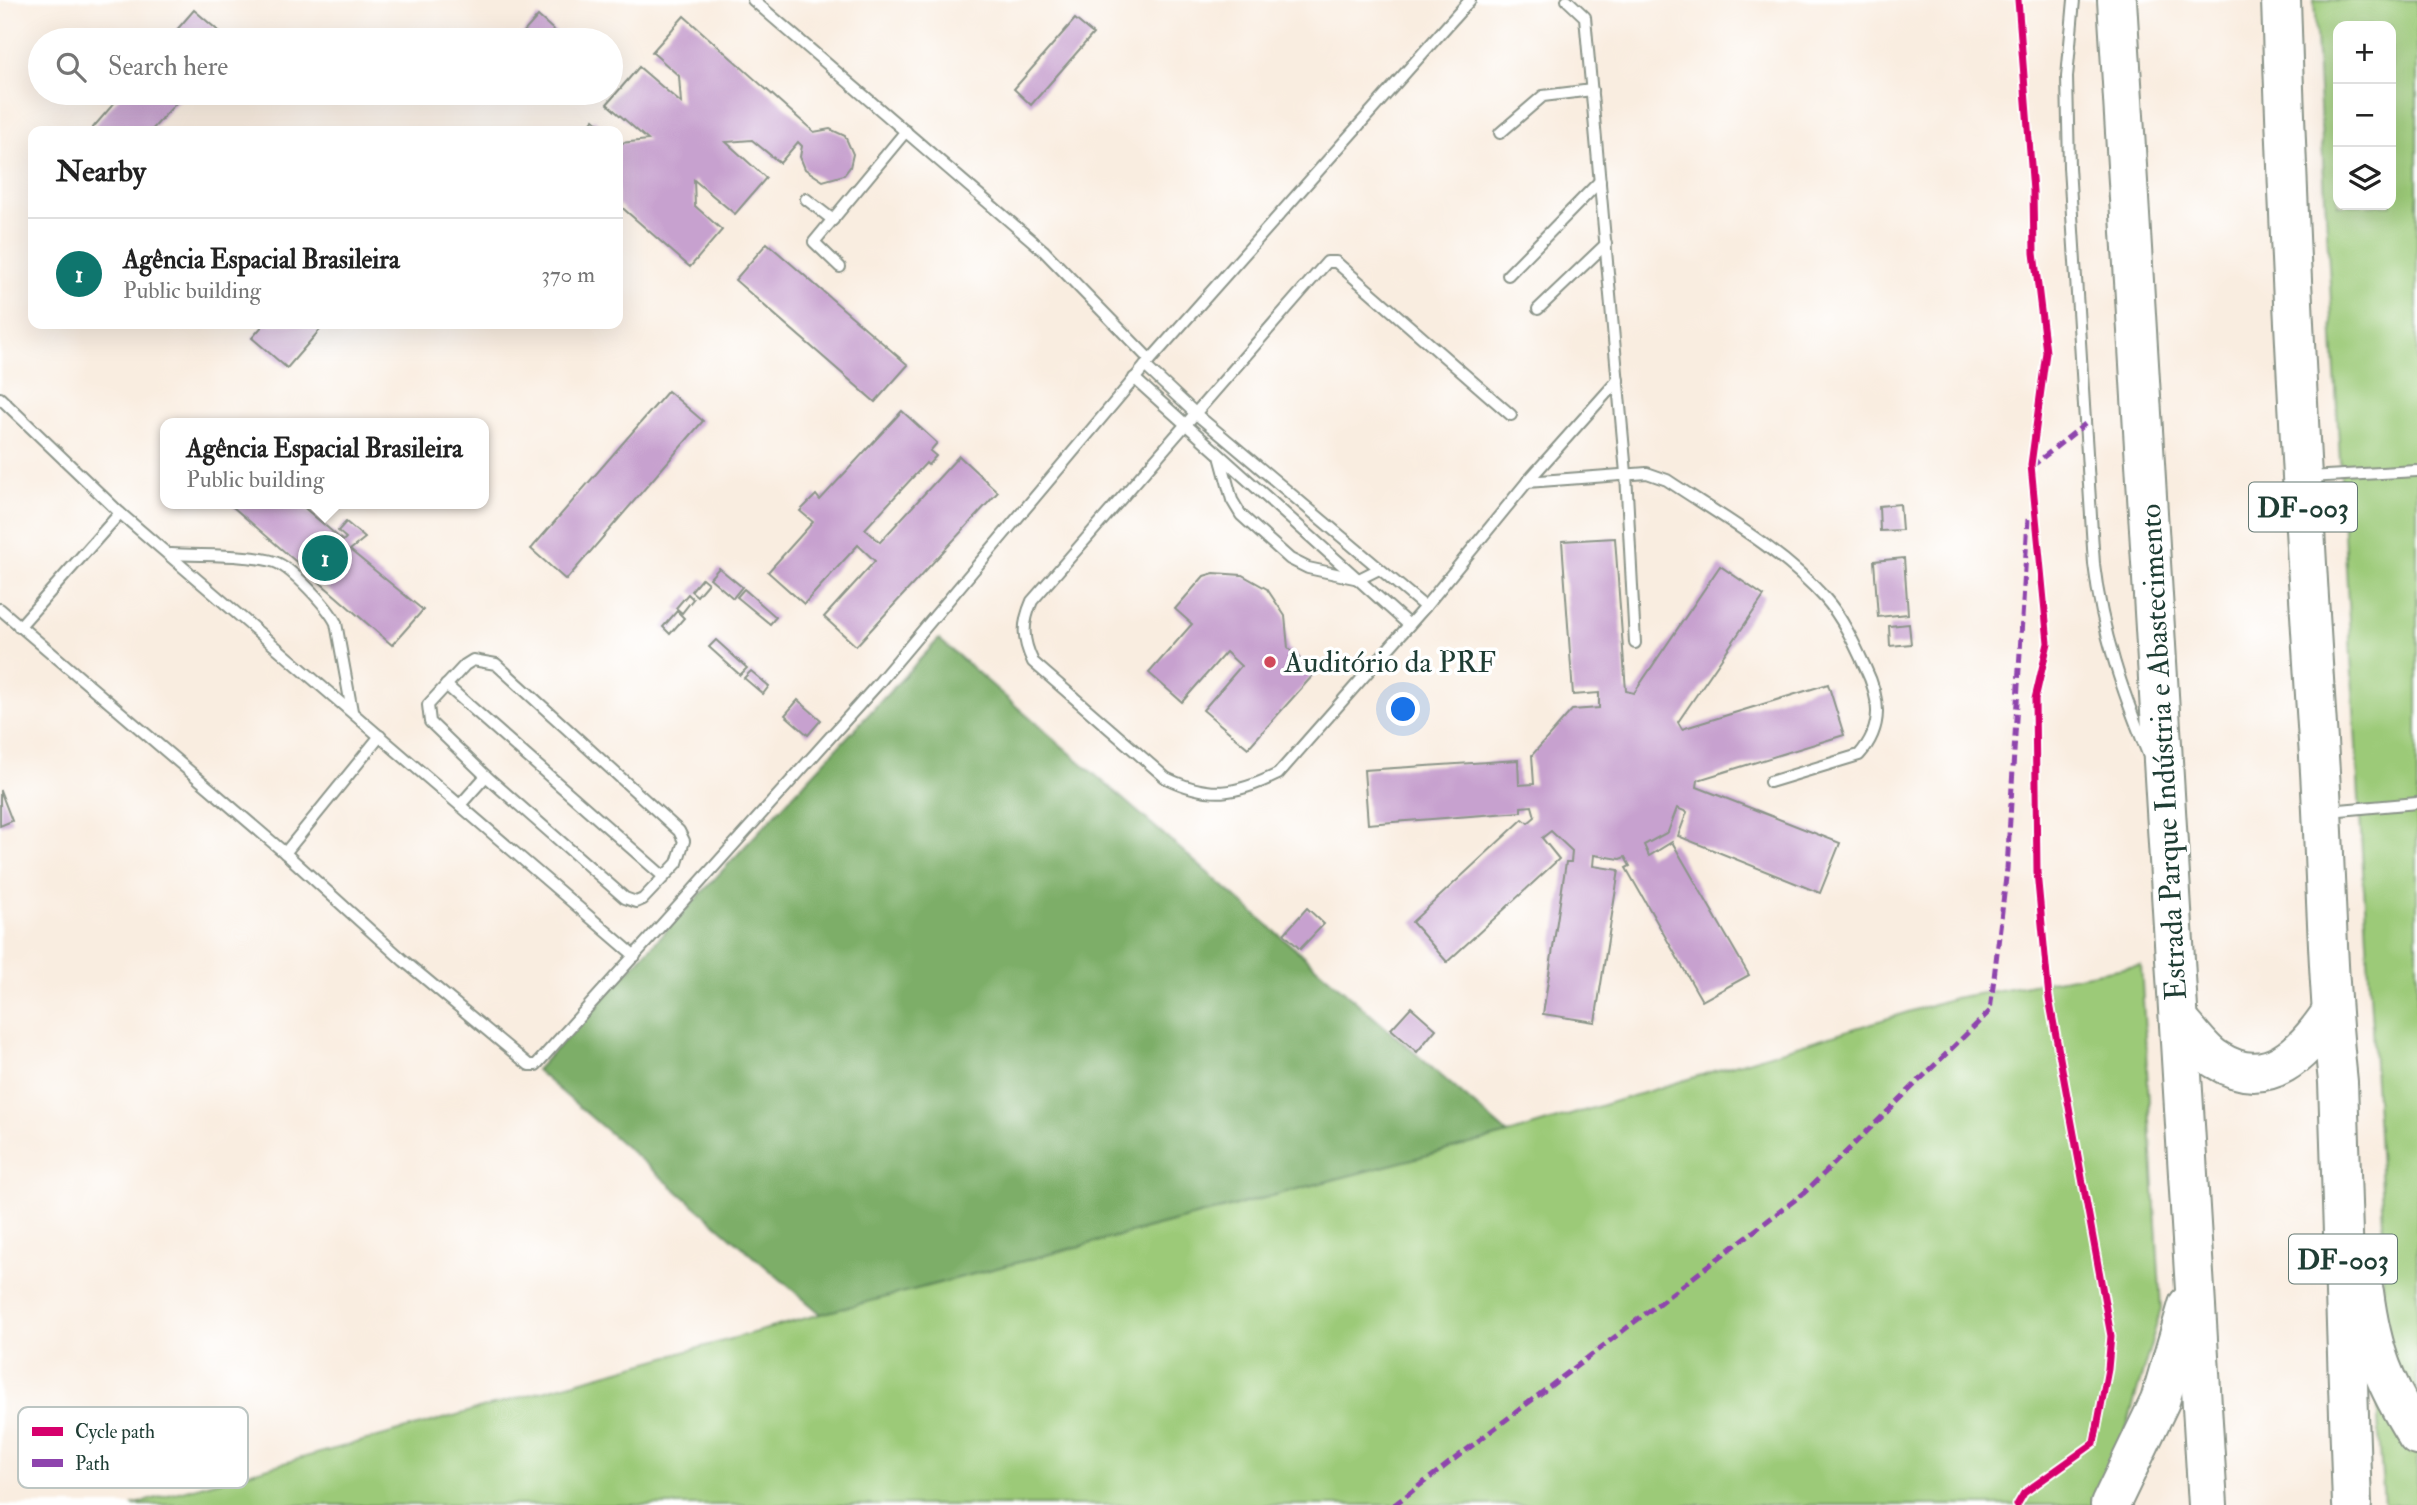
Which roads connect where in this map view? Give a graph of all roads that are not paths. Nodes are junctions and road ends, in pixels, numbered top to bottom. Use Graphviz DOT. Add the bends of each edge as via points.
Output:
graph roads {
  1 [pos="753,0"];
  2 [pos="1470,0"];
  3 [pos="1567,0"];
  4 [pos="2074,0"];
  5 [pos="2117,0"];
  6 [pos="2281,0"];
  7 [pos="1592,90"];
  8 [pos="906,131"];
  9 [pos="1500,133"];
  10 [pos="1600,181"];
  11 [pos="806,200"];
  12 [pos="833,220"];
  13 [pos="1606,244"];
  14 [pos="840,267"];
  15 [pos="1508,275"];
  16 [pos="1538,309"];
  17 [pos="1147,363"];
  18 [pos="1134,378"];
  19 [pos="1618,380"];
  20 [pos="0,398"];
  21 [pos="1196,414"];
  22 [pos="1511,415"];
  23 [pos="1185,426"];
  24 [pos="1220,456"];
  25 [pos="2417,471"];
  26 [pos="1626,473"];
  27 [pos="2301,477"];
  28 [pos="1527,482"];
  29 [pos="120,513"];
  30 [pos="171,554"];
  31 [pos="1379,569"];
  32 [pos="1359,579"];
  33 [pos="1425,607"];
  34 [pos="0,609"];
  35 [pos="1409,625"];
  36 [pos="19,627"];
  37 [pos="1635,643"];
  38 [pos="446,685"];
  39 [pos="352,711"];
  40 [pos="380,736"];
  41 [pos="486,776"];
  42 [pos="1770,782"];
  43 [pos="2167,802"];
  44 [pos="2417,803"];
  45 [pos="460,805"];
  46 [pos="2322,812"];
  47 [pos="285,853"];
  48 [pos="664,877"];
  49 [pos="635,956"];
  50 [pos="2331,1013"];
  51 [pos="2179,1021"];
  52 [pos="2338,1082"];
  53 [pos="2196,1279"];
  54 [pos="2417,1436"];
  55 [pos="2110,1505"];
  56 [pos="2208,1505"];
  57 [pos="2352,1505"];
  1 -- 8 [label="lane"];
  2 -- 17 [label="lane"];
  3 -- 7 [label="lane" via="1585,17"];
  4 -- 43 [label="lane" via="2067,77 2069,167 2094,564 2118,678"];
  5 -- 43 [label="highway, Estrada Parque Indústria e Abastecimento"];
  6 -- 27 [label="highway, DF-003"];
  7 -- 9 [label="lane" via="1543,96"];
  7 -- 10 [label="lane"];
  8 -- 12 [label="lane"];
  8 -- 17 [label="lane" via="1043,250"];
  10 -- 13 [label="lane"];
  10 -- 15 [label="lane"];
  11 -- 12 [label="lane"];
  12 -- 14 [label="lane" via="814,242"];
  13 -- 16 [label="lane"];
  13 -- 19 [label="lane"];
  17 -- 18 [label="lane"];
  17 -- 21 [label="lane"];
  18 -- 23 [label="lane"];
  18 -- 49 [label="lane" via="877,685"];
  19 -- 26 [label="lane"];
  19 -- 28 [label="lane"];
  20 -- 29 [label="lane"];
  21 -- 22 [label="lane" via="1331,261"];
  21 -- 23 [label="lane"];
  21 -- 31 [label="lane"];
  23 -- 24 [label="lane"];
  23 -- 35 [label="lane" via="1032,601 1023,621 1024,644 1032,662 1166,778 1190,790 1219,794 1252,787 1278,774"];
  24 -- 32 [label="lane"];
  24 -- 32 [label="lane" via="1241,515 1290,559 1308,568"];
  25 -- 27 [label="lane"];
  26 -- 28 [label="lane"];
  26 -- 37 [label="lane"];
  26 -- 42 [label="lane" via="1647,472 1667,480 1776,553 1825,599 1865,666 1878,704 1878,722 1859,755"];
  27 -- 46 [label="highway, DF-003"];
  28 -- 33 [label="lane"];
  29 -- 30 [label="lane"];
  29 -- 36 [label="lane"];
  30 -- 39 [label="lane"];
  30 -- 39 [label="lane" via="263,560 285,568 336,623"];
  31 -- 32 [label="lane"];
  31 -- 33 [label="lane"];
  32 -- 35 [label="lane"];
  33 -- 35 [label="lane"];
  34 -- 36 [label="lane"];
  36 -- 47 [label="lane"];
  38 -- 41 [label="lane" via="428,705 430,722"];
  38 -- 48 [label="lane"];
  38 -- 48 [label="lane" via="474,660 496,664 679,831 683,850"];
  39 -- 40 [label="lane"];
  40 -- 45 [label="lane"];
  40 -- 47 [label="lane"];
  41 -- 45 [label="lane"];
  41 -- 48 [label="lane" via="625,898 643,899"];
  43 -- 51 [label="highway, Estrada Parque Indústria e Abastecimento"];
  44 -- 46 [label="lane"];
  45 -- 49 [label="lane"];
  46 -- 50 [label="highway, DF-003"];
  47 -- 49 [label="lane" via="529,1065 539,1063"];
  50 -- 51 [label="highway" via="2302,1051 2268,1070 2239,1070 2214,1059"];
  50 -- 52 [label="highway, DF-003"];
  51 -- 53 [label="highway, Estrada Parque Indústria e Abastecimento"];
  52 -- 54 [label="highway" via="2370,1332 2391,1393"];
  52 -- 57 [label="highway, DF-003"];
  53 -- 55 [label="highway" via="2160,1401"];
  53 -- 56 [label="highway, Estrada Parque Indústria e Abastecimento"];
}
